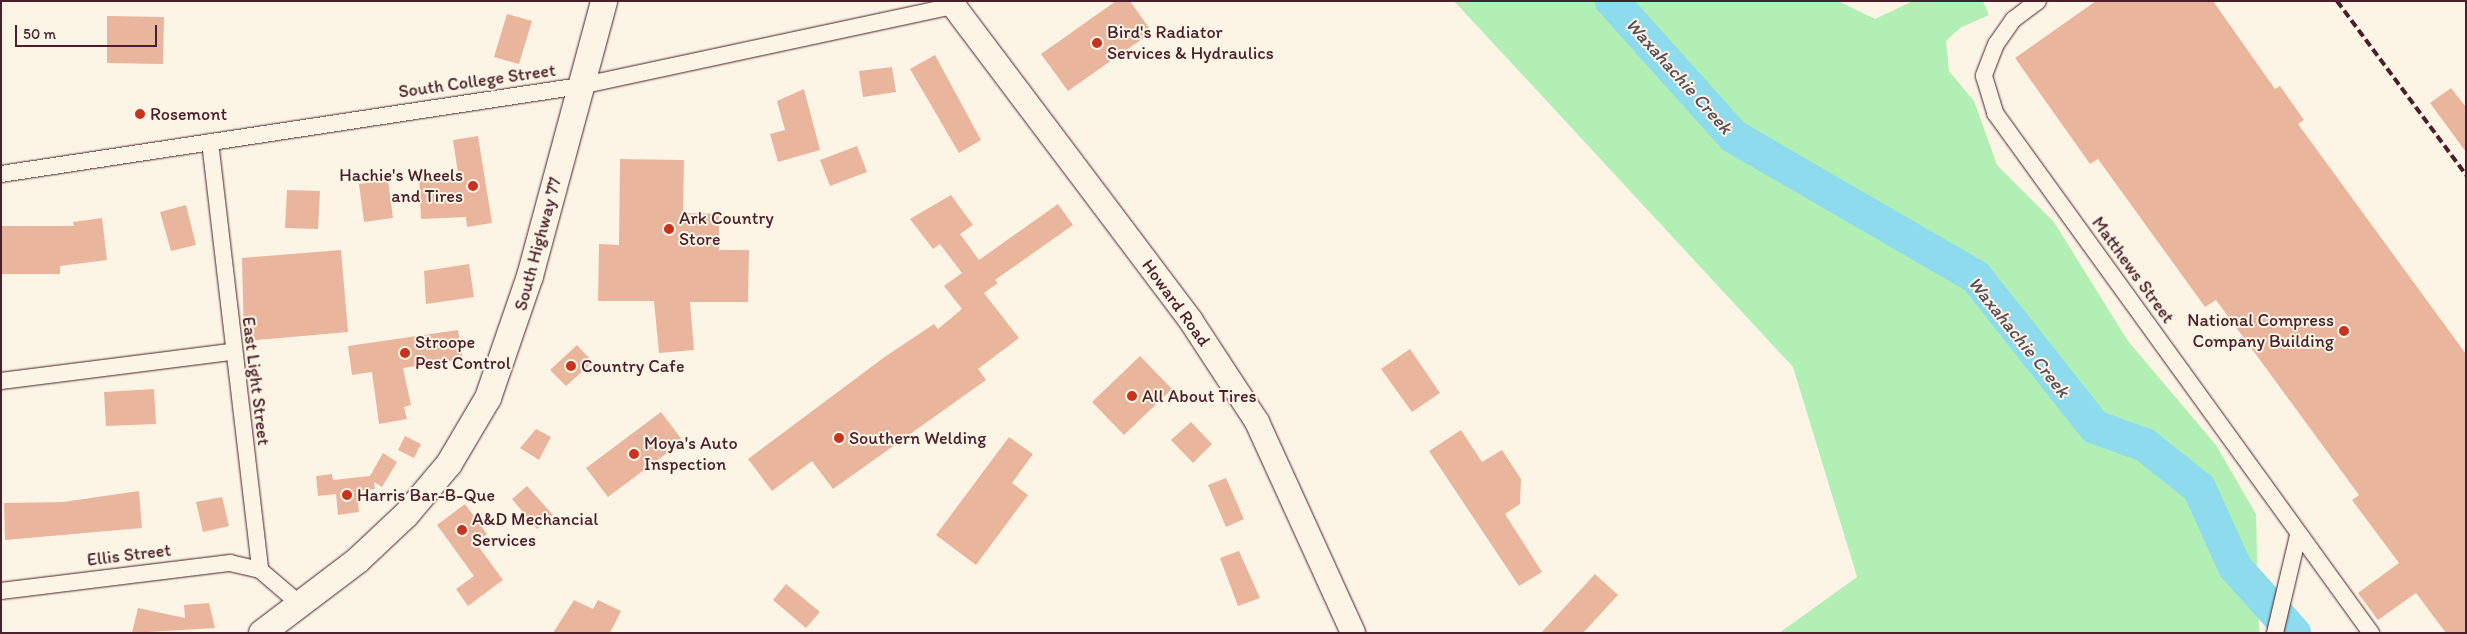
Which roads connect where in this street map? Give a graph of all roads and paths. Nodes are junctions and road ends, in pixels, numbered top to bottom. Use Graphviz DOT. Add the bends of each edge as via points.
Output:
graph roads {
  1 [pos="604,1"];
  2 [pos="2038,1"];
  3 [pos="952,4"];
  4 [pos="580,86"];
  5 [pos="210,142"];
  6 [pos="1,174"];
  7 [pos="232,352"];
  8 [pos="1,381"];
  9 [pos="2298,536"];
  10 [pos="260,570"];
  11 [pos="1,591"];
  12 [pos="301,605"];
  13 [pos="262,633"];
  14 [pos="1353,633"];
  15 [pos="2275,633"];
  16 [pos="2371,633"];
  1 -- 4 [label="main road, South Highway 77"];
  2 -- 9 [label="street, Matthews Street" via="2013,20 1996,44 1984,76 1994,113"];
  3 -- 4 [label="street, South College Street"];
  3 -- 14 [label="main road, Howard Road" via="1191,321 1257,422"];
  4 -- 5 [label="street, South College Street"];
  4 -- 12 [label="main road, South Highway 77" via="523,300 488,398 427,493 386,537"];
  5 -- 6 [label="street, South College Street"];
  5 -- 7 [label="street, East Light Street"];
  7 -- 8 [label="street"];
  7 -- 10 [label="street, East Light Street"];
  9 -- 15 [label="street"];
  9 -- 16 [label="street, Matthews Street"];
  10 -- 11 [label="street, Ellis Street" via="230,563"];
  10 -- 12 [label="street"];
  12 -- 13 [label="main road, South Highway 77"];
}
